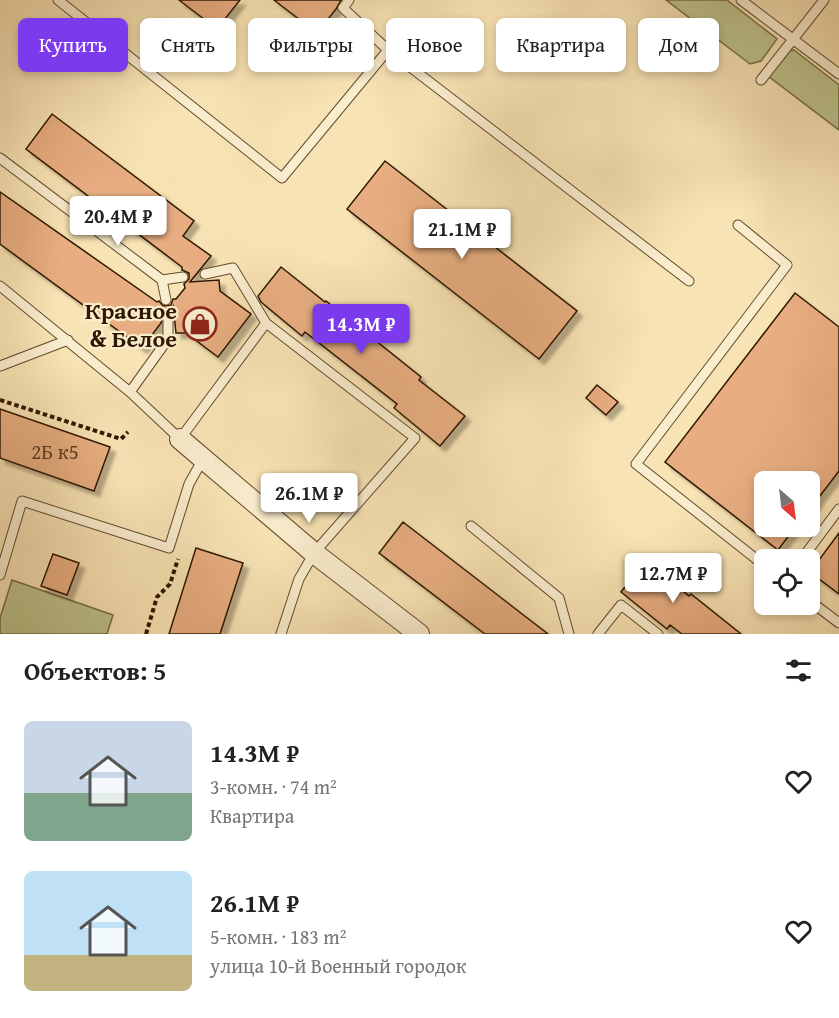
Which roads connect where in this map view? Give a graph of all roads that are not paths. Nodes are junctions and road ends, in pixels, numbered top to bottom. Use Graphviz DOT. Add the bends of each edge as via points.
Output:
graph roads {
  1 [pos="58,0"];
  2 [pos="349,0"];
  3 [pos="741,0"];
  4 [pos="824,0"];
  5 [pos="793,39"];
  6 [pos="386,48"];
  7 [pos="386,52"];
  8 [pos="417,72"];
  9 [pos="839,74"];
  10 [pos="761,80"];
  11 [pos="0,158"];
  12 [pos="738,225"];
  13 [pos="205,274"];
  14 [pos="183,277"];
  15 [pos="162,280"];
  16 [pos="689,281"];
  17 [pos="0,286"];
  18 [pos="166,300"];
  19 [pos="168,320"];
  20 [pos="266,323"];
  21 [pos="68,340"];
  22 [pos="0,366"];
  23 [pos="130,392"];
  24 [pos="180,439"];
  25 [pos="204,459"];
  26 [pos="839,509"];
  27 [pos="471,526"];
  28 [pos="809,549"];
  29 [pos="314,553"];
  30 [pos="754,557"];
  31 [pos="0,575"];
  32 [pos="820,609"];
  33 [pos="839,623"];
  34 [pos="281,634"];
  35 [pos="418,634"];
  36 [pos="569,634"];
  37 [pos="598,634"];
  38 [pos="658,634"];
  1 -- 7 [label="lane" via="282,178"];
  2 -- 6 [label="lane" via="343,8"];
  3 -- 5 [label="lane"];
  4 -- 5 [label="lane"];
  5 -- 9 [label="lane"];
  5 -- 10 [label="lane"];
  8 -- 16 [label="lane"];
  11 -- 15 [label="lane"];
  12 -- 30 [label="lane" via="787,265 636,464"];
  13 -- 20 [label="lane" via="233,268"];
  14 -- 15 [label="lane"];
  15 -- 18 [label="lane"];
  17 -- 21 [label="lane"];
  19 -- 23 [label="lane" via="168,339"];
  20 -- 24 [label="lane"];
  20 -- 29 [label="lane" via="415,438"];
  21 -- 22 [label="lane"];
  21 -- 23 [label="lane"];
  23 -- 24 [label="lane"];
  24 -- 25 [label="street"];
  25 -- 29 [label="street"];
  25 -- 31 [label="lane" via="189,484 169,548 22,501"];
  26 -- 28 [label="lane"];
  27 -- 36 [label="lane" via="559,598"];
  29 -- 34 [label="lane" via="299,579"];
  29 -- 35 [label="street"];
  32 -- 33 [label="lane"];
  37 -- 38 [label="lane" via="621,605"];
}
